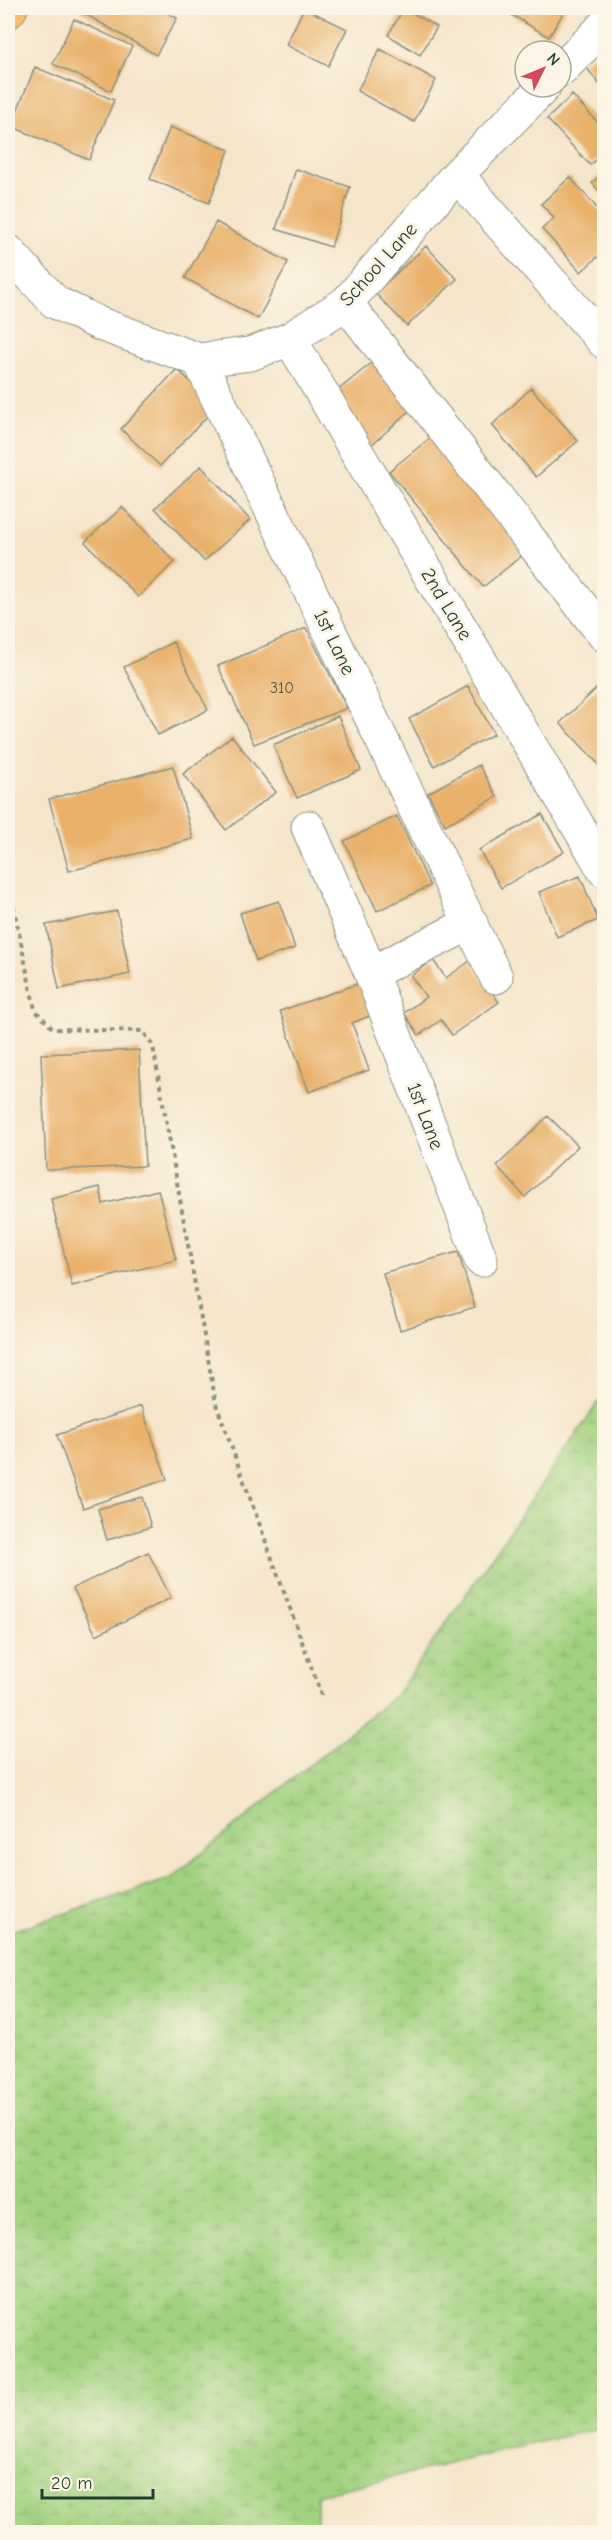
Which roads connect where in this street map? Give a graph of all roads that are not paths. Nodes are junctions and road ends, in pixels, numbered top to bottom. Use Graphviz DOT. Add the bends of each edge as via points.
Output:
graph roads {
  1 [pos="11,8"];
  2 [pos="8,12"];
  3 [pos="604,26"];
  4 [pos="573,58"];
  5 [pos="532,99"];
  6 [pos="457,175"];
  7 [pos="8,251"];
  8 [pos="346,303"];
  9 [pos="291,339"];
  10 [pos="604,342"];
  11 [pos="199,360"];
  12 [pos="604,635"];
  13 [pos="308,827"];
  14 [pos="604,870"];
  15 [pos="471,923"];
  16 [pos="371,972"];
  17 [pos="496,977"];
  18 [pos="481,1260"];
  1 -- 2 [label="main road"];
  3 -- 4 [label="street"];
  5 -- 6 [label="street, School Lane"];
  6 -- 8 [label="street, School Lane"];
  6 -- 10 [label="street"];
  7 -- 11 [label="street, School Lane" via="55,302 100,324"];
  8 -- 9 [label="street, School Lane"];
  8 -- 12 [label="street"];
  9 -- 11 [label="street, School Lane" via="250,354"];
  9 -- 14 [label="street, 2nd Lane"];
  11 -- 15 [label="street, 1st Lane"];
  13 -- 16 [label="street, 1st Lane"];
  15 -- 16 [label="street"];
  15 -- 17 [label="street, 1st Lane"];
  16 -- 18 [label="street, 1st Lane"];
}
